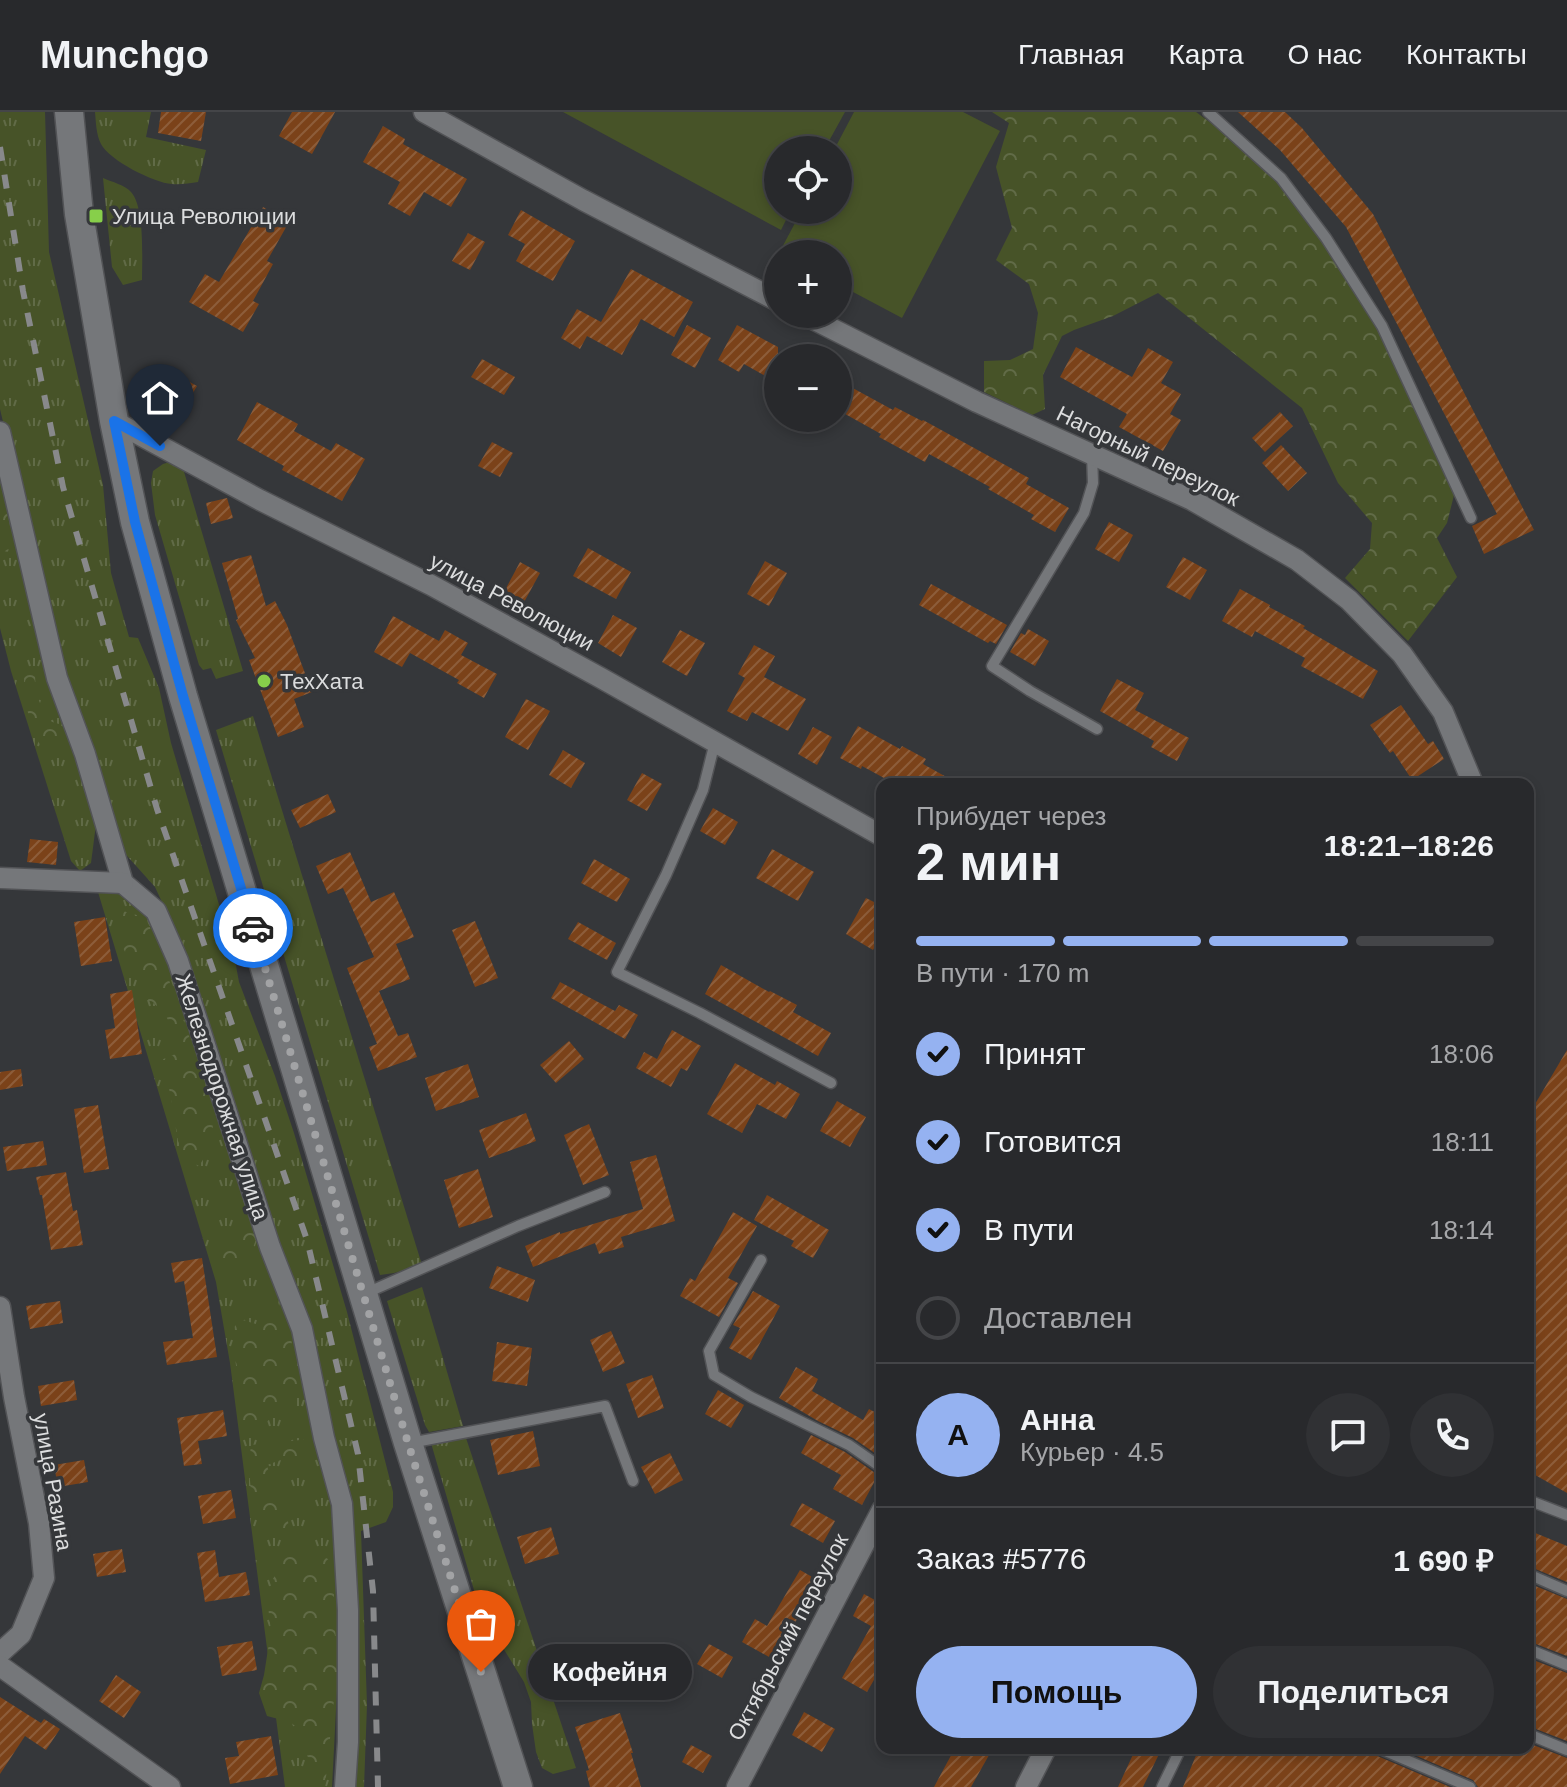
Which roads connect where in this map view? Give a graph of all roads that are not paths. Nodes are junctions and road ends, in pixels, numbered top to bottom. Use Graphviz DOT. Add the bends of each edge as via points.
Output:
graph roads {
  1 [pos="69,112"];
  2 [pos="424,112"];
  3 [pos="1208,112"];
  4 [pos="764,294"];
  5 [pos="831,328"];
  6 [pos="114,421"];
  7 [pos="0,432"];
  8 [pos="1092,454"];
  9 [pos="1471,518"];
  10 [pos="1097,729"];
  11 [pos="715,742"];
  12 [pos="1470,778"];
  13 [pos="876,833"];
  14 [pos="0,878"];
  15 [pos="123,883"];
  16 [pos="831,1083"];
  17 [pos="605,1192"];
  18 [pos="761,1260"];
  19 [pos="364,1294"];
  20 [pos="0,1307"];
  21 [pos="408,1443"];
  22 [pos="876,1464"];
  23 [pos="633,1481"];
  24 [pos="1534,1502"];
  25 [pos="1567,1515"];
  26 [pos="876,1521"];
  27 [pos="1534,1577"];
  28 [pos="1567,1591"];
  29 [pos="1534,1651"];
  30 [pos="0,1653"];
  31 [pos="1567,1665"];
  32 [pos="0,1666"];
  33 [pos="1534,1736"];
  34 [pos="1567,1750"];
  35 [pos="1043,1754"];
  36 [pos="1178,1754"];
  37 [pos="1392,1754"];
  38 [pos="164,1785"];
  39 [pos="345,1787"];
  40 [pos="518,1787"];
  41 [pos="737,1787"];
  42 [pos="1026,1787"];
  43 [pos="1162,1787"];
  44 [pos="1470,1787"];
  1 -- 6 [label="main road" via="79,214"];
  2 -- 4 [label="street"];
  3 -- 9 [label="lane" via="1281,178 1326,238 1382,326"];
  5 -- 8 [label="street, Нагорный переулок"];
  6 -- 11 [label="street, улица Революции" via="431,585"];
  6 -- 19 [label="main road" via="135,522 183,696"];
  7 -- 15 [label="street" via="57,678"];
  8 -- 10 [label="lane" via="1093,483 1084,513 992,666"];
  8 -- 12 [label="street, Нагорный переулок" via="1192,500 1297,560 1349,600 1402,654 1443,712"];
  11 -- 13 [label="street, улица Революции"];
  11 -- 16 [label="lane" via="703,790 617,972"];
  14 -- 15 [label="street"];
  15 -- 39 [label="street, Железнодорожная улица" via="156,911 178,961 266,1235 302,1329 342,1504 348,1610"];
  17 -- 19 [label="lane"];
  18 -- 22 [label="lane" via="709,1351 714,1375"];
  19 -- 21 [label="main road"];
  20 -- 30 [label="street, улица Разина" via="44,1578 21,1634"];
  21 -- 23 [label="lane" via="605,1406"];
  21 -- 40 [label="main road"];
  24 -- 25 [label="lane"];
  26 -- 41 [label="street, Октябрьский переулок"];
  27 -- 28 [label="lane"];
  29 -- 31 [label="lane"];
  32 -- 38 [label="street"];
  33 -- 34 [label="lane"];
  35 -- 42 [label="street"];
  36 -- 43 [label="lane"];
  37 -- 44 [label="lane"];
}
